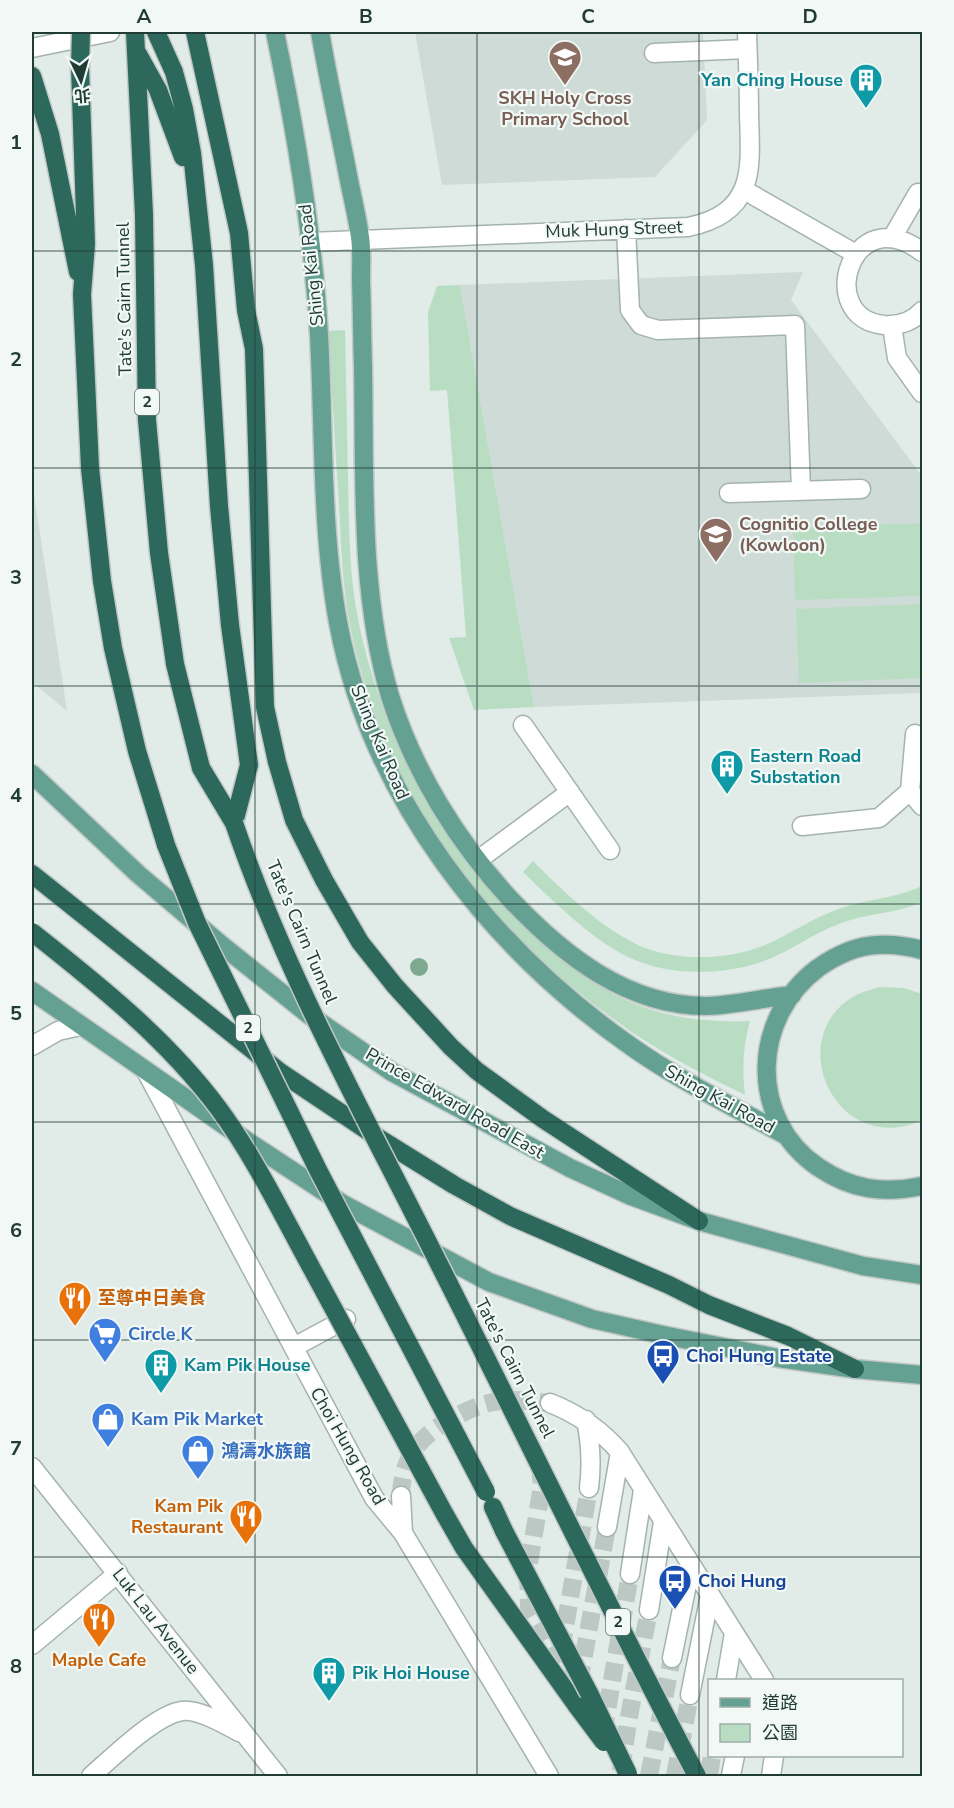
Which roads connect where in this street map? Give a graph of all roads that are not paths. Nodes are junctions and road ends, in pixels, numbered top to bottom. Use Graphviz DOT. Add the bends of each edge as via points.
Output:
graph roads {
  1 [pos="81,32"];
  2 [pos="110,32"];
  3 [pos="124,32"];
  4 [pos="135,32"];
  5 [pos="156,32"];
  6 [pos="195,32"];
  7 [pos="275,32"];
  8 [pos="320,32"];
  9 [pos="747,40"];
  10 [pos="32,48"];
  11 [pos="654,53"];
  12 [pos="32,76"];
  13 [pos="744,190"];
  14 [pos="918,193"];
  15 [pos="198,208"];
  16 [pos="626,229"];
  17 [pos="892,238"];
  18 [pos="360,239"];
  19 [pos="310,242"];
  20 [pos="922,252"];
  21 [pos="856,254"];
  22 [pos="82,294"];
  23 [pos="922,311"];
  24 [pos="892,326"];
  25 [pos="922,393"];
  26 [pos="861,489"];
  27 [pos="801,491"];
  28 [pos="729,493"];
  29 [pos="524,725"];
  30 [pos="915,734"];
  31 [pos="32,774"];
  32 [pos="32,787"];
  33 [pos="910,791"];
  34 [pos="570,792"];
  35 [pos="922,806"];
  36 [pos="70,809"];
  37 [pos="234,823"];
  38 [pos="802,826"];
  39 [pos="610,850"];
  40 [pos="478,860"];
  41 [pos="32,874"];
  42 [pos="32,932"];
  43 [pos="922,950"];
  44 [pos="32,991"];
  45 [pos="792,995"];
  46 [pos="80,1026"];
  47 [pos="32,1046"];
  48 [pos="147,1072"];
  49 [pos="785,1135"];
  50 [pos="922,1185"];
  51 [pos="699,1221"];
  52 [pos="922,1275"];
  53 [pos="346,1319"];
  54 [pos="294,1347"];
  55 [pos="855,1369"];
  56 [pos="922,1375"];
  57 [pos="550,1403"];
  58 [pos="586,1420"];
  59 [pos="620,1452"];
  60 [pos="32,1467"];
  61 [pos="589,1488"];
  62 [pos="643,1490"];
  63 [pos="401,1496"];
  64 [pos="663,1522"];
  65 [pos="607,1527"];
  66 [pos="403,1533"];
  67 [pos="691,1566"];
  68 [pos="118,1573"];
  69 [pos="630,1574"];
  70 [pos="710,1595"];
  71 [pos="649,1610"];
  72 [pos="734,1633"];
  73 [pos="32,1645"];
  74 [pos="672,1658"];
  75 [pos="753,1662"];
  76 [pos="726,1679"];
  77 [pos="749,1679"];
  78 [pos="763,1679"];
  79 [pos="690,1695"];
  80 [pos="246,1735"];
  81 [pos="735,1757"];
  82 [pos="774,1757"];
  83 [pos="629,1775"];
  84 [pos="731,1775"];
  85 [pos="90,1776"];
  86 [pos="278,1776"];
  87 [pos="549,1776"];
  88 [pos="697,1776"];
  89 [pos="771,1776"];
  1 -- 22 [label="highway, Tate's Cairn Tunnel / 2, bridge" via="86,244"];
  2 -- 10 [label="street"];
  3 -- 15 [label="highway" via="158,90"];
  4 -- 37 [label="highway, Tate's Cairn Tunnel / 2" via="144,215 147,420 159,553 175,664 201,768"];
  5 -- 15 [label="highway" via="174,72 184,109"];
  6 -- 51 [label="highway" via="239,233 254,349 265,707 294,820 360,942 450,1047 552,1126"];
  7 -- 19 [label="main road, Shing Kai Road" via="295,133"];
  8 -- 18 [label="main road, Shing Kai Road"];
  9 -- 11 [label="street"];
  9 -- 13 [label="street, Muk Hung Street" via="751,165"];
  12 -- 22 [label="highway" via="50,134"];
  13 -- 16 [label="street, Muk Hung Street" via="726,211 702,224"];
  13 -- 21 [label="street"];
  14 -- 17 [label="street"];
  15 -- 37 [label="highway" via="219,506 249,765"];
  16 -- 18 [label="street, Muk Hung Street"];
  16 -- 27 [label="street" via="630,310 640,325 658,330 795,325"];
  17 -- 20 [label="street" via="909,242"];
  17 -- 21 [label="street" via="866,245"];
  18 -- 19 [label="street, Muk Hung Street"];
  18 -- 40 [label="main road, Shing Kai Road" via="366,532 381,655 397,716 423,774 443,811"];
  19 -- 49 [label="main road, Shing Kai Road" via="338,623 371,732 406,803 432,846 481,910 567,996 663,1067"];
  21 -- 24 [label="street" via="846,280 854,308 864,318"];
  22 -- 83 [label="highway, Tate's Cairn Tunnel / 2, bridge" via="90,468 102,581 134,740 166,845 197,923 318,1170"];
  23 -- 24 [label="street" via="907,322"];
  24 -- 25 [label="street" via="897,358"];
  26 -- 27 [label="street"];
  27 -- 28 [label="street"];
  29 -- 34 [label="street"];
  30 -- 33 [label="street"];
  31 -- 36 [label="main road, Prince Edward Road East"];
  32 -- 36 [label="main road"];
  33 -- 35 [label="street"];
  33 -- 38 [label="street" via="879,818"];
  34 -- 39 [label="street"];
  34 -- 40 [label="street"];
  36 -- 51 [label="main road, Prince Edward Road East" via="138,874 224,946 308,1014 392,1072 570,1168"];
  37 -- 88 [label="highway, Tate's Cairn Tunnel / 2, bridge" via="281,943 346,1080"];
  40 -- 45 [label="main road, Shing Kai Road" via="554,941 587,967 634,993 658,1001 710,1006"];
  41 -- 55 [label="highway" via="280,1072 454,1185 510,1215"];
  42 -- 83 [label="highway, bridge" via="143,1023 223,1115 464,1548"];
  43 -- 45 [label="main road" via="884,945 851,950 828,961"];
  44 -- 46 [label="main road"];
  45 -- 49 [label="main road" via="776,1020 767,1049 766,1079 772,1108"];
  46 -- 47 [label="street" via="58,1031"];
  46 -- 48 [label="main road"];
  48 -- 54 [label="street, Choi Hung Road"];
  48 -- 55 [label="main road" via="343,1204 489,1282 592,1319 712,1345"];
  49 -- 50 [label="main road" via="807,1159 834,1178 864,1188 897,1191"];
  51 -- 52 [label="main road, Prince Edward Road East" via="863,1266"];
  53 -- 54 [label="street"];
  54 -- 66 [label="street, Choi Hung Road" via="374,1498"];
  55 -- 56 [label="main road"];
  57 -- 58 [label="street"];
  58 -- 59 [label="street"];
  58 -- 61 [label="street" via="591,1453"];
  59 -- 62 [label="street"];
  59 -- 65 [label="street"];
  60 -- 68 [label="street, Luk Lau Avenue"];
  62 -- 64 [label="street"];
  62 -- 69 [label="street"];
  63 -- 66 [label="street"];
  64 -- 67 [label="street"];
  64 -- 71 [label="street"];
  66 -- 87 [label="street, Choi Hung Road"];
  67 -- 70 [label="street"];
  67 -- 74 [label="street"];
  68 -- 73 [label="street"];
  68 -- 80 [label="street, Luk Lau Avenue"];
  70 -- 72 [label="street"];
  70 -- 79 [label="street"];
  72 -- 75 [label="street"];
  72 -- 76 [label="street"];
  75 -- 77 [label="street"];
  75 -- 78 [label="street"];
  80 -- 85 [label="street" via="210,1717 183,1711 160,1718"];
  80 -- 86 [label="street, Luk Lau Avenue"];
  81 -- 84 [label="street"];
  82 -- 89 [label="street"];
}
